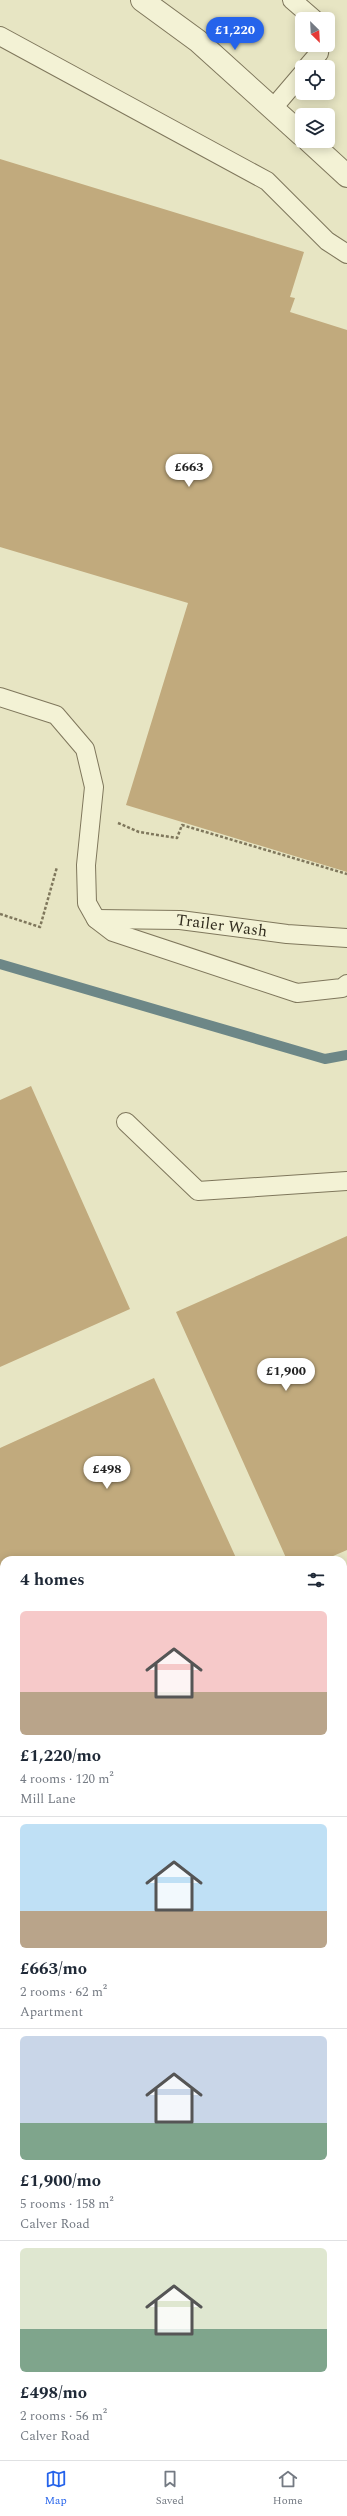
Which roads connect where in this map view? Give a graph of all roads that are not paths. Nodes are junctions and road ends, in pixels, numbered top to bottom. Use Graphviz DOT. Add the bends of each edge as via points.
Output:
graph roads {
  1 [pos="142,0"];
  2 [pos="292,0"];
  3 [pos="306,12"];
  4 [pos="0,36"];
  5 [pos="319,52"];
  6 [pos="313,60"];
  7 [pos="295,82"];
  8 [pos="273,108"];
  9 [pos="295,128"];
  10 [pos="316,148"];
  11 [pos="347,176"];
  12 [pos="347,254"];
  13 [pos="0,697"];
  14 [pos="96,919"];
  15 [pos="347,938"];
  16 [pos="347,984"];
  17 [pos="126,1122"];
  18 [pos="347,1181"];
  1 -- 8 [label="street" via="198,41"];
  2 -- 3 [label="lane"];
  4 -- 12 [label="lane" via="268,181 327,241"];
  5 -- 6 [label="lane"];
  7 -- 8 [label="lane"];
  8 -- 9 [label="street"];
  10 -- 11 [label="street"];
  13 -- 14 [label="lane" via="56,715 85,749 94,787 86,865 86,903"];
  14 -- 15 [label="lane, Trailer Wash" via="180,920 286,934"];
  14 -- 16 [label="lane" via="113,932 297,993 342,988"];
  17 -- 18 [label="lane" via="198,1191"];
}
